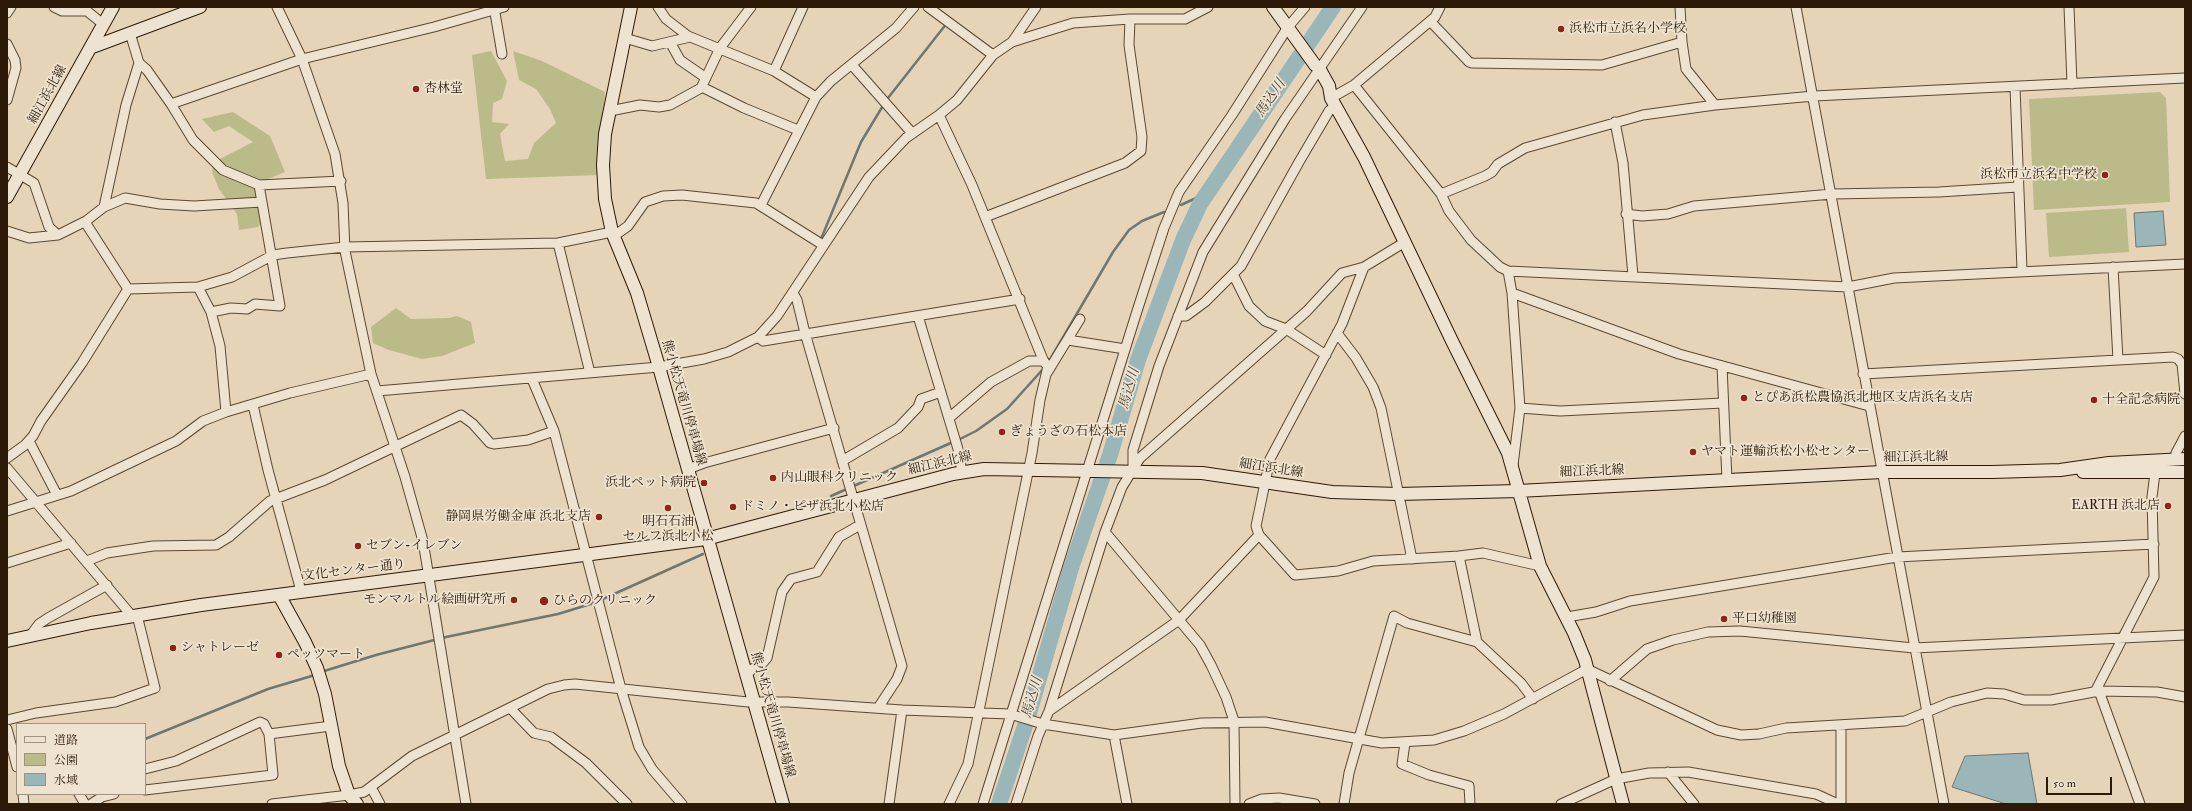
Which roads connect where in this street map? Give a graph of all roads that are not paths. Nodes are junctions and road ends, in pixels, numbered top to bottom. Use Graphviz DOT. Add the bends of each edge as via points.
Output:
graph roads {
  1 [pos="11,7"];
  2 [pos="54,7"];
  3 [pos="113,7"];
  4 [pos="200,7"];
  5 [pos="277,7"];
  6 [pos="504,7"];
  7 [pos="631,7"];
  8 [pos="658,7"];
  9 [pos="751,7"];
  10 [pos="803,7"];
  11 [pos="914,7"];
  12 [pos="928,7"];
  13 [pos="1036,7"];
  14 [pos="1208,7"];
  15 [pos="1273,7"];
  16 [pos="1305,7"];
  17 [pos="1362,7"];
  18 [pos="1440,7"];
  19 [pos="1680,7"];
  20 [pos="1796,7"];
  21 [pos="2069,7"];
  22 [pos="494,8"];
  23 [pos="7,13"];
  24 [pos="1130,19"];
  25 [pos="1430,21"];
  26 [pos="103,24"];
  27 [pos="1289,30"];
  28 [pos="130,33"];
  29 [pos="690,37"];
  30 [pos="625,38"];
  31 [pos="670,42"];
  32 [pos="1012,42"];
  33 [pos="1682,42"];
  34 [pos="7,44"];
  35 [pos="90,48"];
  36 [pos="720,48"];
  37 [pos="502,54"];
  38 [pos="992,55"];
  39 [pos="302,59"];
  40 [pos="139,63"];
  41 [pos="852,65"];
  42 [pos="1317,67"];
  43 [pos="774,71"];
  44 [pos="2185,78"];
  45 [pos="704,82"];
  46 [pos="2072,84"];
  47 [pos="1354,85"];
  48 [pos="2015,87"];
  49 [pos="1814,96"];
  50 [pos="816,97"];
  51 [pos="7,100"];
  52 [pos="1333,102"];
  53 [pos="171,104"];
  54 [pos="1715,105"];
  55 [pos="610,111"];
  56 [pos="939,115"];
  57 [pos="1615,122"];
  58 [pos="798,130"];
  59 [pos="912,134"];
  60 [pos="7,167"];
  61 [pos="20,175"];
  62 [pos="341,181"];
  63 [pos="259,185"];
  64 [pos="2018,187"];
  65 [pos="1441,194"];
  66 [pos="1832,194"];
  67 [pos="7,197"];
  68 [pos="262,202"];
  69 [pos="761,205"];
  70 [pos="104,207"];
  71 [pos="1626,214"];
  72 [pos="985,217"];
  73 [pos="85,222"];
  74 [pos="7,231"];
  75 [pos="613,234"];
  76 [pos="58,235"];
  77 [pos="1405,242"];
  78 [pos="558,243"];
  79 [pos="823,245"];
  80 [pos="345,247"];
  81 [pos="272,256"];
  82 [pos="2185,264"];
  83 [pos="1364,267"];
  84 [pos="2113,267"];
  85 [pos="2022,270"];
  86 [pos="1508,272"];
  87 [pos="1233,274"];
  88 [pos="1633,276"];
  89 [pos="198,287"];
  90 [pos="1848,287"];
  91 [pos="128,290"];
  92 [pos="793,293"];
  93 [pos="1512,293"];
  94 [pos="1020,299"];
  95 [pos="211,312"];
  96 [pos="918,316"];
  97 [pos="1178,316"];
  98 [pos="1080,319"];
  99 [pos="1286,329"];
  100 [pos="805,333"];
  101 [pos="1337,333"];
  102 [pos="758,337"];
  103 [pos="1068,340"];
  104 [pos="1125,349"];
  105 [pos="1326,355"];
  106 [pos="2118,360"];
  107 [pos="1046,366"];
  108 [pos="1722,366"];
  109 [pos="659,367"];
  110 [pos="590,373"];
  111 [pos="370,374"];
  112 [pos="1863,374"];
  113 [pos="532,379"];
  114 [pos="376,391"];
  115 [pos="941,392"];
  116 [pos="2185,394"];
  117 [pos="1723,403"];
  118 [pos="254,405"];
  119 [pos="1869,406"];
  120 [pos="1520,408"];
  121 [pos="226,412"];
  122 [pos="949,418"];
  123 [pos="834,428"];
  124 [pos="554,431"];
  125 [pos="2185,436"];
  126 [pos="29,441"];
  127 [pos="394,447"];
  128 [pos="7,458"];
  129 [pos="2181,459"];
  130 [pos="842,461"];
  131 [pos="1513,465"];
  132 [pos="7,468"];
  133 [pos="688,469"];
  134 [pos="1027,469"];
  135 [pos="2060,470"];
  136 [pos="962,472"];
  137 [pos="1089,472"];
  138 [pos="1129,472"];
  139 [pos="1882,472"];
  140 [pos="2185,472"];
  141 [pos="2155,473"];
  142 [pos="1727,480"];
  143 [pos="1265,482"];
  144 [pos="1518,491"];
  145 [pos="851,492"];
  146 [pos="1398,494"];
  147 [pos="57,495"];
  148 [pos="276,498"];
  149 [pos="36,502"];
  150 [pos="7,511"];
  151 [pos="860,525"];
  152 [pos="1105,532"];
  153 [pos="1259,535"];
  154 [pos="706,539"];
  155 [pos="71,543"];
  156 [pos="2154,544"];
  157 [pos="587,555"];
  158 [pos="1459,556"];
  159 [pos="1897,557"];
  160 [pos="1412,559"];
  161 [pos="87,561"];
  162 [pos="7,563"];
  163 [pos="1540,566"];
  164 [pos="429,576"];
  165 [pos="108,585"];
  166 [pos="301,591"];
  167 [pos="278,595"];
  168 [pos="135,616"];
  169 [pos="1567,617"];
  170 [pos="1179,620"];
  171 [pos="2185,635"];
  172 [pos="30,636"];
  173 [pos="2121,638"];
  174 [pos="7,641"];
  175 [pos="1477,642"];
  176 [pos="1914,648"];
  177 [pos="1587,669"];
  178 [pos="746,676"];
  179 [pos="1610,681"];
  180 [pos="621,689"];
  181 [pos="2097,691"];
  182 [pos="2185,697"];
  183 [pos="1533,699"];
  184 [pos="753,702"];
  185 [pos="510,708"];
  186 [pos="878,708"];
  187 [pos="902,710"];
  188 [pos="977,711"];
  189 [pos="1049,711"];
  190 [pos="1925,712"];
  191 [pos="1012,714"];
  192 [pos="7,720"];
  193 [pos="1234,721"];
  194 [pos="1041,723"];
  195 [pos="1840,725"];
  196 [pos="331,726"];
  197 [pos="7,729"];
  198 [pos="269,734"];
  199 [pos="455,734"];
  200 [pos="1114,735"];
  201 [pos="1359,739"];
  202 [pos="1405,743"];
  203 [pos="16,763"];
  204 [pos="146,769"];
  205 [pos="1668,772"];
  206 [pos="1616,779"];
  207 [pos="371,787"];
  208 [pos="146,790"];
  209 [pos="80,795"];
  210 [pos="110,795"];
  211 [pos="353,800"];
  212 [pos="85,804"];
  213 [pos="91,804"];
  214 [pos="272,804"];
  215 [pos="380,804"];
  216 [pos="466,804"];
  217 [pos="627,804"];
  218 [pos="682,804"];
  219 [pos="783,804"];
  220 [pos="889,804"];
  221 [pos="949,804"];
  222 [pos="983,804"];
  223 [pos="1016,804"];
  224 [pos="1127,804"];
  225 [pos="1235,804"];
  226 [pos="1249,804"];
  227 [pos="1314,804"];
  228 [pos="1344,804"];
  229 [pos="1470,804"];
  230 [pos="1561,804"];
  231 [pos="1623,804"];
  232 [pos="1694,804"];
  233 [pos="1838,804"];
  234 [pos="1841,804"];
  235 [pos="1944,804"];
  236 [pos="2140,804"];
  1 -- 23 [label="street"];
  2 -- 26 [label="street" via="62,11 87,11"];
  3 -- 26 [label="main road, 細江浜北線"];
  4 -- 28 [label="main road"];
  5 -- 39 [label="street"];
  6 -- 22 [label="street"];
  7 -- 30 [label="main road, 熊小松天竜川停車場線"];
  8 -- 29 [label="street" via="666,19"];
  9 -- 36 [label="street"];
  10 -- 43 [label="street"];
  11 -- 41 [label="street" via="896,28"];
  12 -- 38 [label="street"];
  13 -- 32 [label="street"];
  14 -- 24 [label="street" via="1185,18"];
  15 -- 27 [label="main road"];
  16 -- 27 [label="street"];
  17 -- 42 [label="street"];
  18 -- 25 [label="street"];
  19 -- 33 [label="street"];
  20 -- 49 [label="street"];
  21 -- 46 [label="street"];
  22 -- 37 [label="street"];
  22 -- 39 [label="street"];
  24 -- 32 [label="street" via="1073,23"];
  24 -- 72 [label="street" via="1129,45 1142,151 1125,163"];
  25 -- 33 [label="street" via="1472,63 1602,65"];
  25 -- 47 [label="street"];
  26 -- 35 [label="main road, 細江浜北線"];
  27 -- 42 [label="main road"];
  27 -- 104 [label="street" via="1180,192 1162,235"];
  28 -- 35 [label="main road"];
  28 -- 40 [label="street"];
  29 -- 31 [label="street"];
  29 -- 36 [label="street"];
  30 -- 31 [label="street" via="652,46"];
  30 -- 55 [label="main road, 熊小松天竜川停車場線"];
  31 -- 45 [label="street" via="680,60"];
  32 -- 38 [label="street"];
  33 -- 54 [label="street" via="1686,69"];
  34 -- 51 [label="street" via="16,68"];
  35 -- 61 [label="main road, 細江浜北線"];
  36 -- 43 [label="street"];
  36 -- 45 [label="street"];
  38 -- 56 [label="street" via="957,100"];
  39 -- 53 [label="street"];
  39 -- 62 [label="street" via="335,154"];
  40 -- 53 [label="street"];
  40 -- 70 [label="street" via="126,105"];
  41 -- 50 [label="street"];
  41 -- 59 [label="street"];
  42 -- 52 [label="main road" via="1329,86"];
  42 -- 97 [label="street" via="1203,252"];
  43 -- 50 [label="street"];
  44 -- 46 [label="street"];
  45 -- 55 [label="street" via="670,105 640,105"];
  45 -- 58 [label="street" via="744,108"];
  46 -- 48 [label="street"];
  47 -- 52 [label="street"];
  47 -- 65 [label="street"];
  48 -- 49 [label="street"];
  48 -- 64 [label="street"];
  49 -- 54 [label="street"];
  49 -- 66 [label="street"];
  50 -- 58 [label="street"];
  52 -- 77 [label="main road" via="1364,157"];
  52 -- 87 [label="street" via="1242,266"];
  53 -- 63 [label="street" via="193,140 214,162 228,173"];
  54 -- 57 [label="street" via="1643,115"];
  55 -- 75 [label="main road, 熊小松天竜川停車場線" via="605,134 603,165 605,199"];
  56 -- 59 [label="street"];
  56 -- 72 [label="street"];
  57 -- 65 [label="street" via="1525,148 1498,164 1485,176"];
  57 -- 71 [label="street" via="1623,163"];
  58 -- 69 [label="street"];
  59 -- 79 [label="street" via="882,161 865,181"];
  60 -- 61 [label="street"];
  61 -- 67 [label="main road, 細江浜北線"];
  61 -- 76 [label="street" via="34,183 49,227"];
  62 -- 63 [label="street"];
  62 -- 80 [label="street"];
  63 -- 68 [label="street"];
  64 -- 66 [label="street" via="1939,192"];
  64 -- 85 [label="street"];
  65 -- 86 [label="street" via="1449,211 1471,240"];
  66 -- 71 [label="street" via="1694,206 1668,214"];
  66 -- 90 [label="street"];
  68 -- 70 [label="street" via="194,206 125,198"];
  68 -- 81 [label="street"];
  69 -- 75 [label="street" via="731,199 664,196 645,202 628,226"];
  69 -- 79 [label="street"];
  70 -- 73 [label="street"];
  71 -- 88 [label="street"];
  72 -- 94 [label="street"];
  73 -- 76 [label="street"];
  73 -- 91 [label="street"];
  74 -- 76 [label="street" via="29,238"];
  75 -- 78 [label="street"];
  75 -- 109 [label="main road, 熊小松天竜川停車場線" via="637,293"];
  77 -- 83 [label="street"];
  77 -- 131 [label="main road"];
  78 -- 80 [label="street"];
  78 -- 110 [label="street"];
  79 -- 92 [label="street"];
  80 -- 81 [label="street"];
  80 -- 111 [label="street"];
  81 -- 89 [label="street" via="232,277"];
  81 -- 95 [label="street" via="280,306 254,304 247,309 231,308"];
  82 -- 84 [label="street"];
  83 -- 99 [label="street" via="1342,273 1324,294"];
  83 -- 101 [label="street"];
  84 -- 85 [label="street"];
  84 -- 106 [label="street"];
  85 -- 90 [label="street" via="1894,278"];
  86 -- 88 [label="street"];
  86 -- 93 [label="street"];
  87 -- 97 [label="street" via="1205,302 1186,316"];
  87 -- 99 [label="street" via="1250,306 1265,321"];
  88 -- 90 [label="street"];
  89 -- 91 [label="street"];
  89 -- 95 [label="street"];
  90 -- 112 [label="street"];
  91 -- 126 [label="street"];
  92 -- 100 [label="street"];
  92 -- 102 [label="street"];
  93 -- 108 [label="street" via="1679,354"];
  93 -- 120 [label="street"];
  94 -- 96 [label="street"];
  94 -- 107 [label="street"];
  95 -- 121 [label="street" via="220,346"];
  96 -- 100 [label="street"];
  96 -- 115 [label="street"];
  97 -- 138 [label="street" via="1132,450"];
  98 -- 103 [label="street"];
  99 -- 105 [label="street"];
  99 -- 138 [label="street" via="1140,458"];
  100 -- 102 [label="street" via="763,341"];
  100 -- 123 [label="street"];
  101 -- 105 [label="street"];
  101 -- 146 [label="street" via="1356,358 1373,387 1381,408"];
  102 -- 109 [label="street" via="728,352"];
  103 -- 104 [label="street"];
  103 -- 107 [label="street"];
  104 -- 137 [label="street"];
  105 -- 143 [label="street" via="1270,459"];
  106 -- 112 [label="street"];
  106 -- 116 [label="street" via="2173,357 2178,359 2182,364"];
  107 -- 122 [label="street" via="1035,359 1029,361 991,382"];
  107 -- 134 [label="street"];
  108 -- 117 [label="street"];
  108 -- 119 [label="street"];
  109 -- 110 [label="street"];
  109 -- 133 [label="main road, 熊小松天竜川停車場線"];
  110 -- 113 [label="street"];
  111 -- 114 [label="street"];
  111 -- 118 [label="street" via="290,393"];
  112 -- 119 [label="street"];
  113 -- 114 [label="street"];
  113 -- 124 [label="street"];
  114 -- 127 [label="street"];
  115 -- 122 [label="street"];
  115 -- 130 [label="street" via="921,399 918,407 898,428"];
  117 -- 120 [label="street" via="1560,411"];
  117 -- 142 [label="street"];
  118 -- 121 [label="street"];
  118 -- 148 [label="street"];
  119 -- 139 [label="street"];
  120 -- 131 [label="street"];
  121 -- 147 [label="street" via="203,421 176,441 71,491"];
  122 -- 136 [label="street"];
  123 -- 130 [label="street"];
  123 -- 133 [label="street"];
  124 -- 127 [label="street" via="528,440 494,444 461,415"];
  124 -- 157 [label="street"];
  125 -- 129 [label="street" via="2176,453"];
  126 -- 128 [label="street"];
  126 -- 147 [label="street"];
  127 -- 148 [label="street" via="325,480"];
  127 -- 164 [label="street" via="415,508"];
  129 -- 135 [label="main road, 細江浜北線" via="2109,463"];
  130 -- 145 [label="street"];
  131 -- 144 [label="main road"];
  132 -- 149 [label="street"];
  133 -- 154 [label="main road, 熊小松天竜川停車場線"];
  134 -- 136 [label="main road, 細江浜北線"];
  134 -- 137 [label="main road, 細江浜北線"];
  134 -- 188 [label="street"];
  135 -- 139 [label="main road, 細江浜北線"];
  135 -- 141 [label="main road, 細江浜北線"];
  136 -- 145 [label="main road, 細江浜北線"];
  137 -- 138 [label="main road, 細江浜北線"];
  137 -- 191 [label="street"];
  138 -- 143 [label="main road, 細江浜北線" via="1202,473"];
  138 -- 152 [label="street"];
  139 -- 142 [label="main road, 細江浜北線"];
  139 -- 159 [label="street"];
  140 -- 141 [label="main road, 細江浜北線"];
  141 -- 156 [label="street" via="2152,497"];
  142 -- 144 [label="main road, 細江浜北線"];
  143 -- 146 [label="main road, 細江浜北線" via="1332,492"];
  143 -- 153 [label="street" via="1256,526"];
  144 -- 146 [label="main road, 細江浜北線"];
  144 -- 163 [label="main road"];
  145 -- 151 [label="street"];
  145 -- 154 [label="main road, 細江浜北線"];
  146 -- 160 [label="street"];
  147 -- 149 [label="street"];
  148 -- 161 [label="street" via="216,545 153,546 107,553"];
  148 -- 166 [label="street"];
  149 -- 150 [label="street"];
  149 -- 155 [label="street"];
  151 -- 178 [label="street" via="839,537 817,572 791,579 782,592 767,658"];
  151 -- 186 [label="street" via="902,666 897,679"];
  152 -- 170 [label="street"];
  152 -- 189 [label="street"];
  153 -- 160 [label="street" via="1295,575 1338,571 1373,560"];
  153 -- 170 [label="street"];
  154 -- 157 [label="main road, 文化センター通り"];
  154 -- 178 [label="main road, 熊小松天竜川停車場線"];
  155 -- 161 [label="street"];
  155 -- 162 [label="street"];
  156 -- 159 [label="street"];
  156 -- 173 [label="street" via="2154,577"];
  157 -- 164 [label="main road, 文化センター通り"];
  157 -- 180 [label="street"];
  158 -- 160 [label="street"];
  158 -- 163 [label="street" via="1483,553"];
  158 -- 175 [label="street"];
  159 -- 169 [label="street" via="1630,601 1596,612"];
  159 -- 176 [label="street"];
  161 -- 165 [label="street"];
  163 -- 169 [label="main road"];
  164 -- 166 [label="main road, 文化センター通り"];
  164 -- 199 [label="street"];
  165 -- 168 [label="street"];
  165 -- 172 [label="street" via="48,618 39,624"];
  166 -- 167 [label="main road, 文化センター通り"];
  167 -- 168 [label="main road, 文化センター通り"];
  167 -- 196 [label="main road" via="301,634 318,673"];
  168 -- 172 [label="main road, 文化センター通り"];
  168 -- 192 [label="street" via="155,688 115,702 36,713"];
  169 -- 177 [label="main road"];
  170 -- 189 [label="street"];
  170 -- 193 [label="street" via="1200,645 1211,665"];
  171 -- 173 [label="street"];
  172 -- 174 [label="main road, 文化センター通り"];
  173 -- 176 [label="street"];
  173 -- 181 [label="street"];
  175 -- 183 [label="street" via="1521,683"];
  175 -- 201 [label="street" via="1407,623 1394,616"];
  176 -- 179 [label="street" via="1740,631 1708,632 1647,649"];
  176 -- 190 [label="street"];
  177 -- 179 [label="street"];
  177 -- 183 [label="street"];
  177 -- 206 [label="main road"];
  178 -- 184 [label="main road, 熊小松天竜川停車場線"];
  179 -- 195 [label="street" via="1717,730 1741,735 1786,728"];
  180 -- 184 [label="street"];
  180 -- 185 [label="street" via="564,685 548,689"];
  180 -- 218 [label="street" via="639,747 652,769"];
  181 -- 182 [label="street" via="2157,692"];
  181 -- 190 [label="street" via="2064,698 2024,700 2004,694 1986,694 1958,700"];
  181 -- 236 [label="street"];
  183 -- 202 [label="street" via="1464,731 1434,740"];
  184 -- 186 [label="street"];
  184 -- 219 [label="main road, 熊小松天竜川停車場線"];
  185 -- 199 [label="street"];
  185 -- 217 [label="street" via="534,733 551,737 586,763"];
  186 -- 187 [label="street"];
  187 -- 188 [label="street"];
  187 -- 220 [label="street"];
  188 -- 191 [label="street"];
  188 -- 221 [label="street" via="968,764"];
  189 -- 194 [label="street"];
  190 -- 195 [label="street" via="1905,720"];
  190 -- 235 [label="street" via="1930,726"];
  191 -- 194 [label="street"];
  191 -- 222 [label="street"];
  193 -- 200 [label="street"];
  193 -- 201 [label="street" via="1265,722"];
  193 -- 225 [label="street"];
  194 -- 200 [label="street"];
  194 -- 223 [label="street"];
  195 -- 234 [label="street"];
  196 -- 198 [label="street"];
  196 -- 211 [label="main road" via="339,766"];
  197 -- 203 [label="street"];
  198 -- 204 [label="street" via="260,722 176,761"];
  198 -- 208 [label="street" via="272,775"];
  199 -- 207 [label="street" via="412,756 378,779"];
  199 -- 216 [label="street"];
  200 -- 224 [label="street"];
  201 -- 202 [label="street"];
  201 -- 228 [label="street" via="1349,773"];
  202 -- 229 [label="street" via="1402,764 1429,775 1469,786"];
  205 -- 206 [label="street"];
  205 -- 232 [label="street"];
  205 -- 233 [label="street" via="1688,772 1816,794"];
  206 -- 230 [label="street"];
  206 -- 231 [label="main road"];
  207 -- 211 [label="street"];
  207 -- 215 [label="street"];
  209 -- 212 [label="street"];
  210 -- 213 [label="street"];
  211 -- 214 [label="street"];
  226 -- 227 [label="street" via="1262,799 1279,798"];
}
